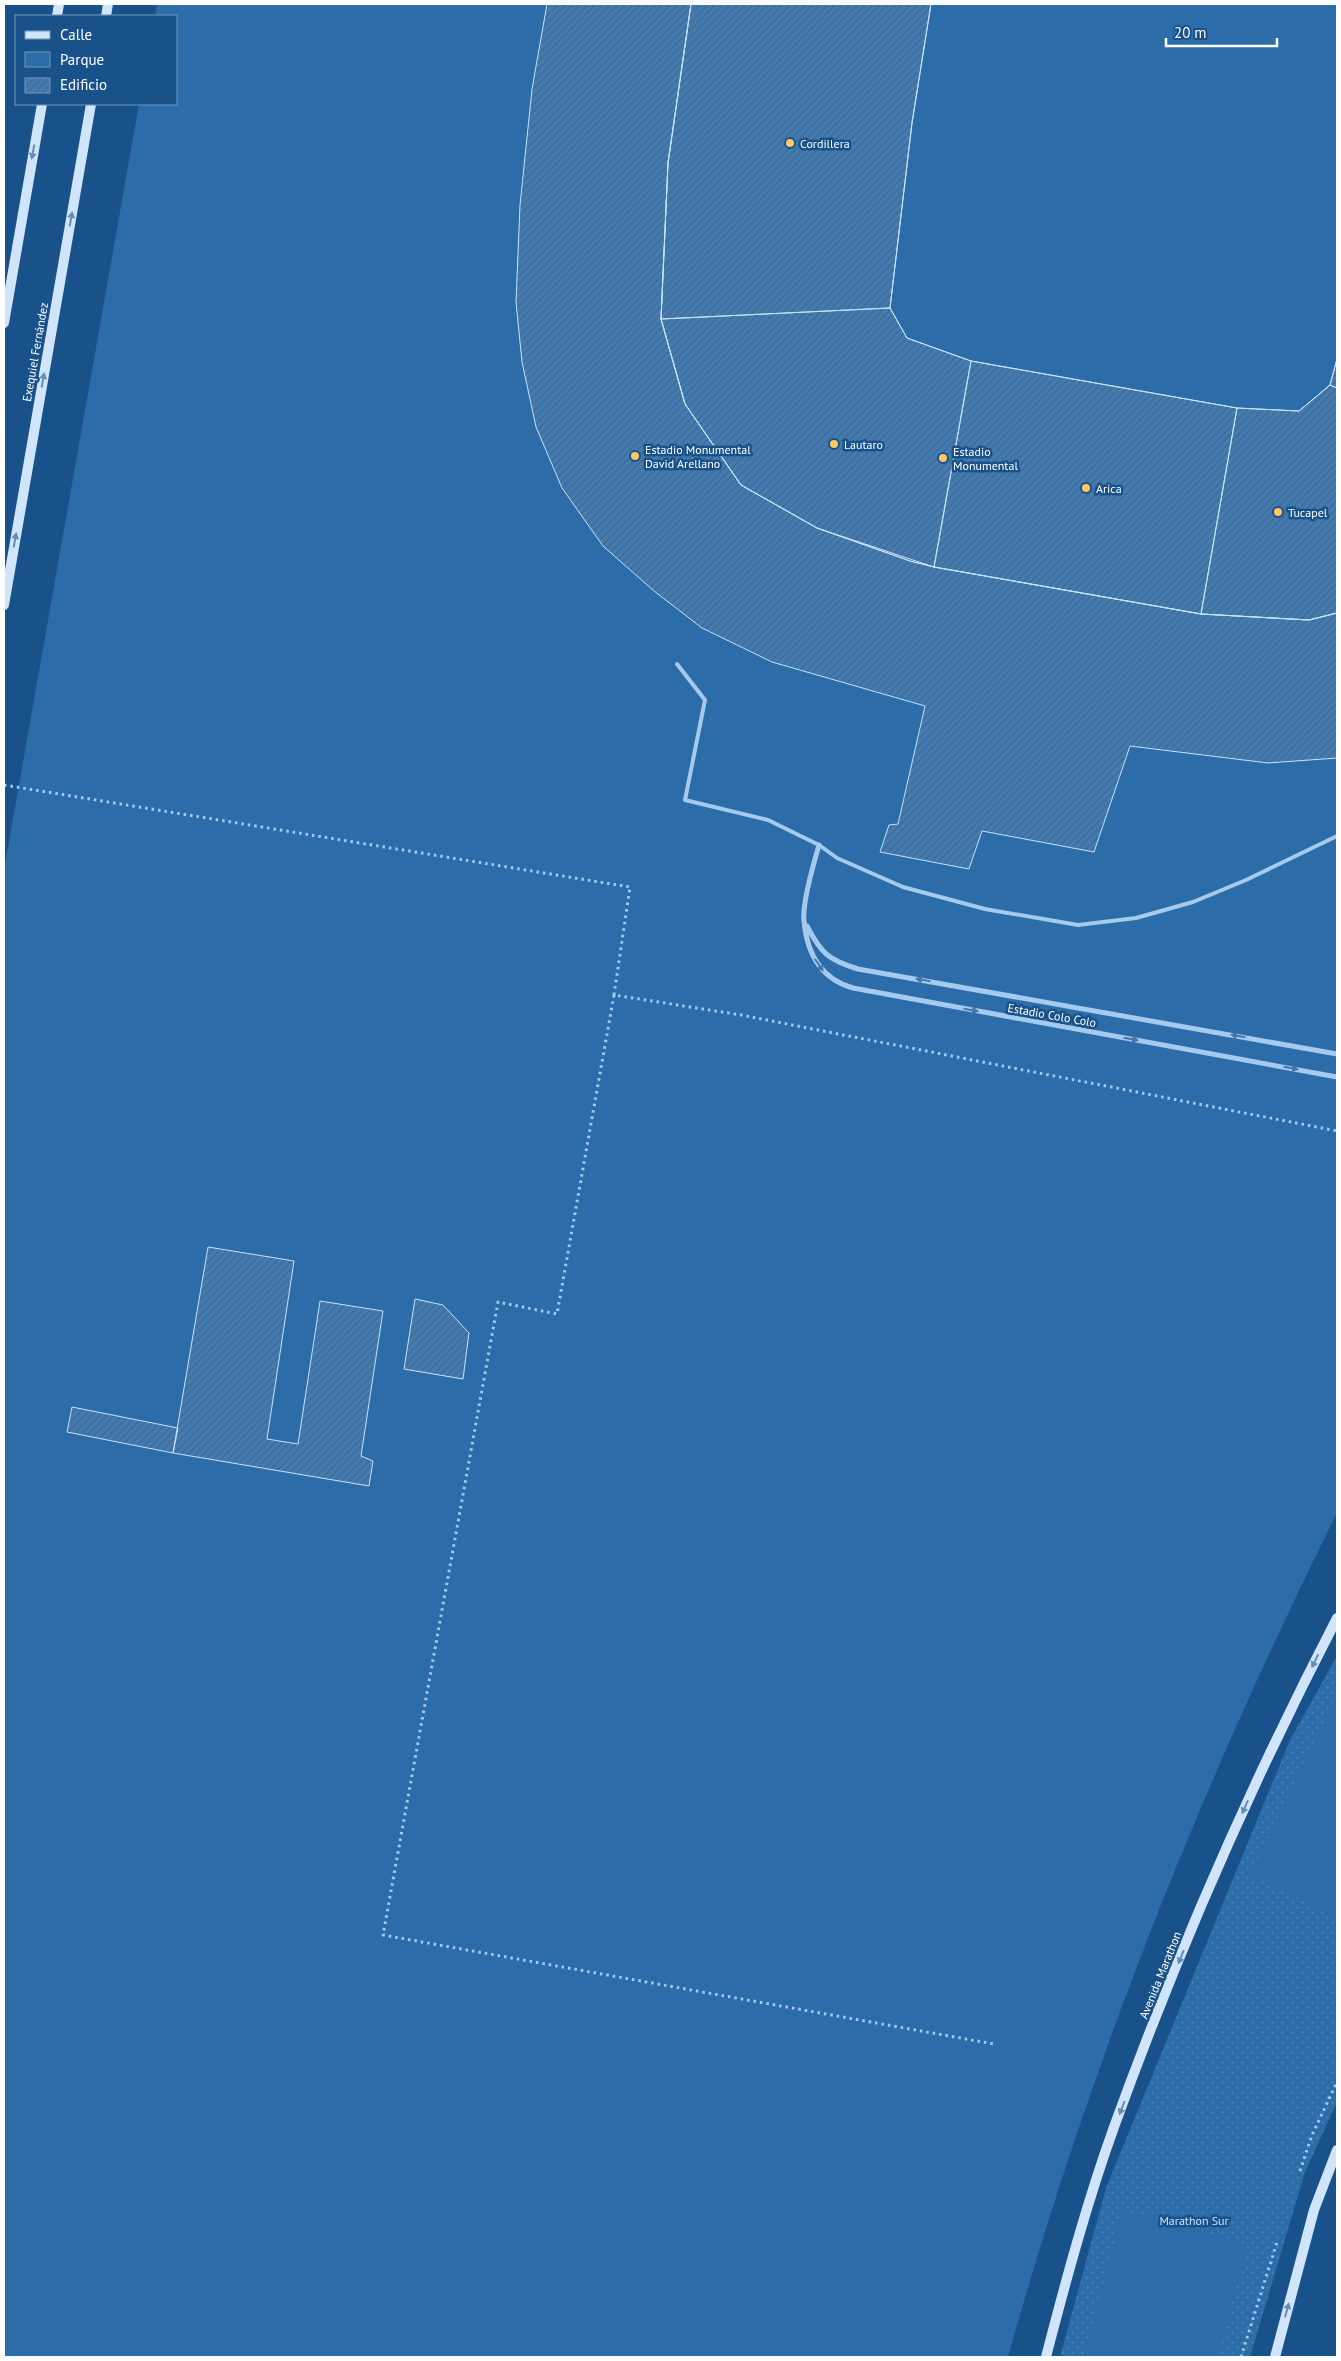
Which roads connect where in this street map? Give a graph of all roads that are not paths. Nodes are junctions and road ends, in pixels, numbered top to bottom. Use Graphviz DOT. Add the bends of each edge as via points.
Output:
graph roads {
  1 [pos="42,105"];
  2 [pos="91,105"];
  3 [pos="4,323"];
  4 [pos="4,605"];
  5 [pos="677,664"];
  6 [pos="1337,836"];
  7 [pos="819,845"];
  8 [pos="804,920"];
  9 [pos="1337,1054"];
  10 [pos="1337,1077"];
  11 [pos="1337,1618"];
  12 [pos="1337,2150"];
  13 [pos="1335,2164"];
  14 [pos="1046,2357"];
  15 [pos="1275,2357"];
  1 -- 3 [label="main road, one-way"];
  4 -- 2 [label="main road, Exequiel Fernández, one-way"];
  5 -- 7 [label="lane" via="705,700 684,800 768,820"];
  6 -- 7 [label="lane" via="1192,902 1136,918 1078,924 985,909 903,887 837,858"];
  7 -- 8 [label="street, Estadio Colo Colo"];
  9 -- 8 [label="street, Estadio Colo Colo, one-way" via="858,969 831,960 823,953"];
  8 -- 10 [label="street, Estadio Colo Colo, one-way" via="816,962 829,977 845,986"];
  11 -- 14 [label="main road, Avenida Marathon, one-way" via="1269,1753 1212,1880 1158,2015 1092,2193"];
  12 -- 13 [label="main road"];
  15 -- 13 [label="main road, one-way" via="1314,2210"];
}
